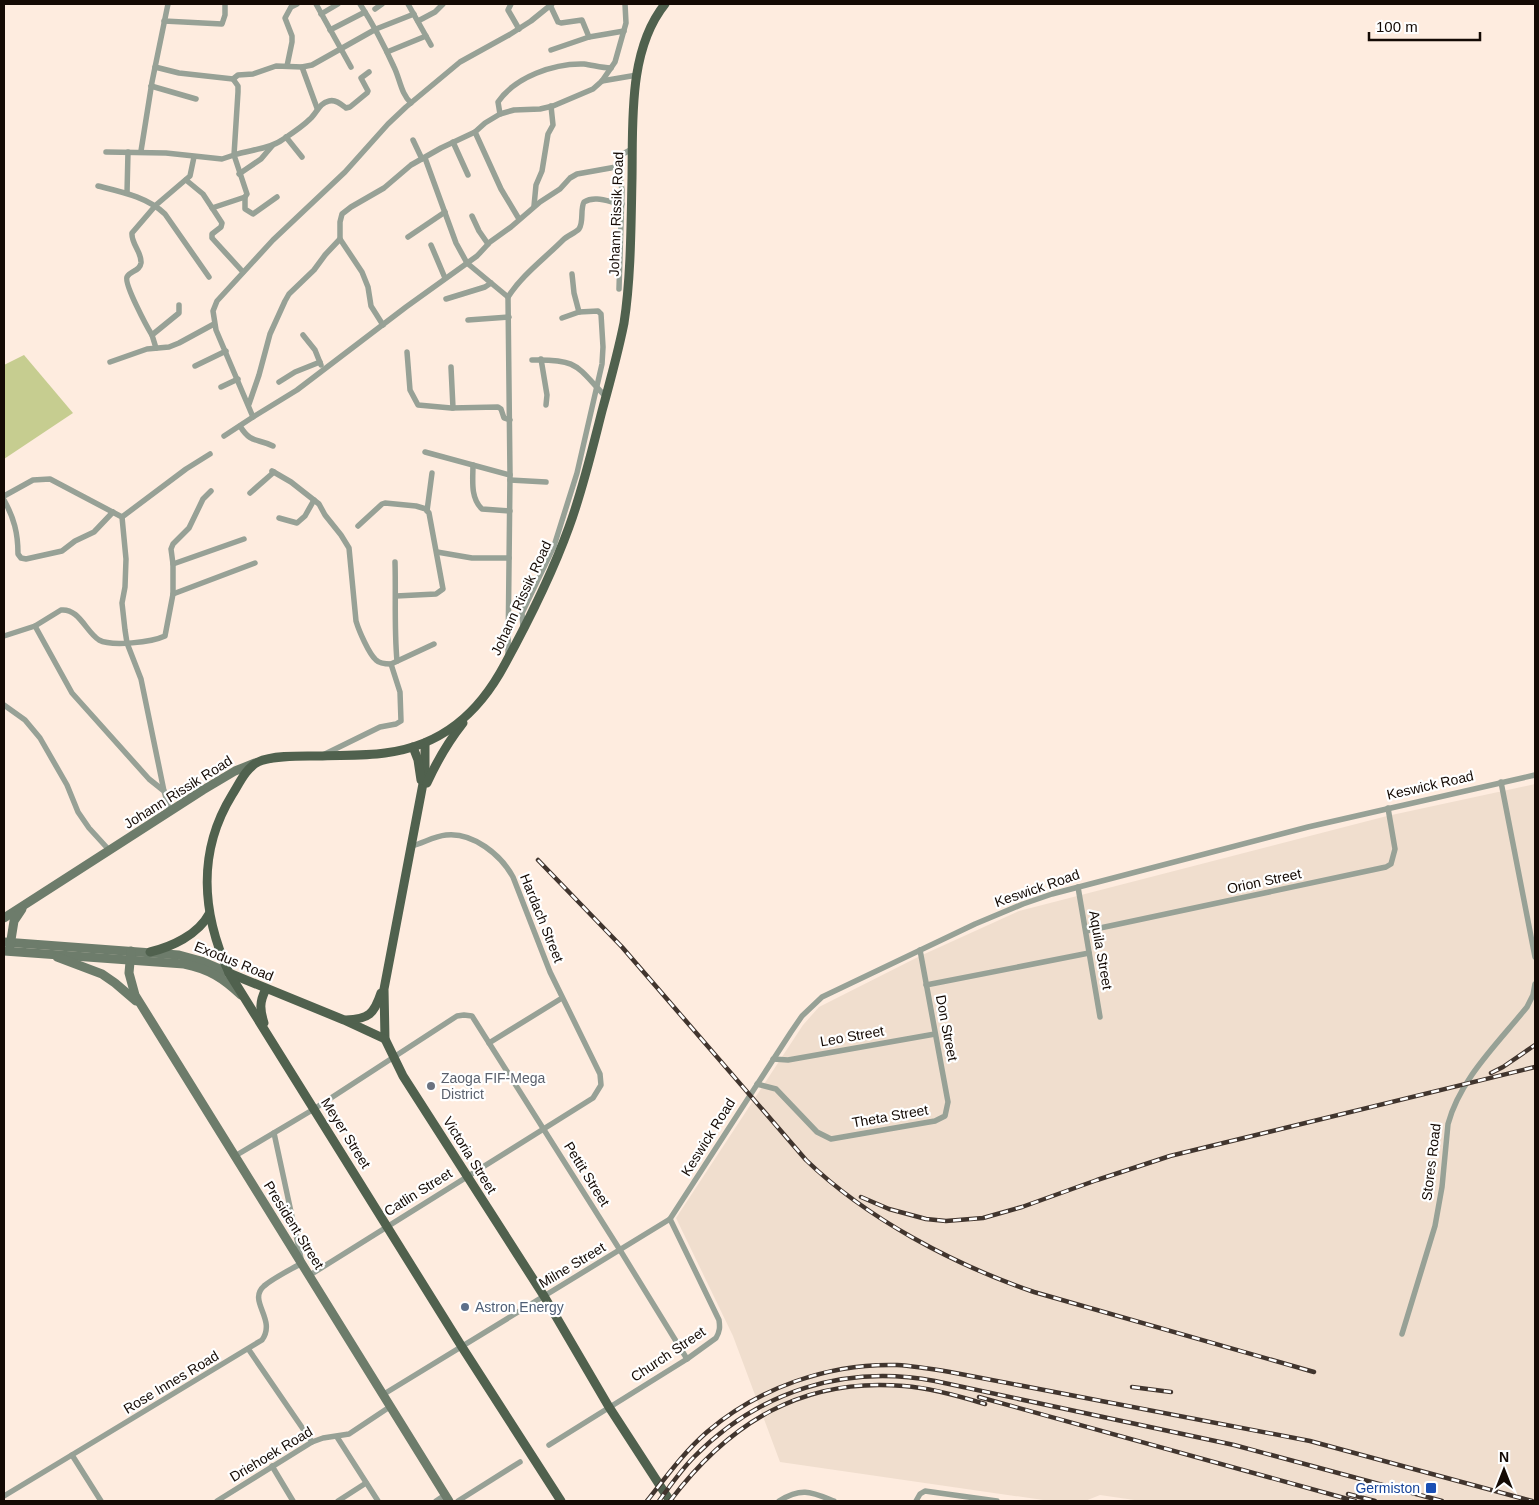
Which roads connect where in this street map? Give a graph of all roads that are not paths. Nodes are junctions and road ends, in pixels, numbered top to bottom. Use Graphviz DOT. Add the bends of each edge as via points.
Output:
graph roads {
  1 [pos="168,4"];
  2 [pos="225,4"];
  3 [pos="297,4"];
  4 [pos="316,4"];
  5 [pos="338,4"];
  6 [pos="360,4"];
  7 [pos="382,4"];
  8 [pos="408,4"];
  9 [pos="443,4"];
  10 [pos="511,4"];
  11 [pos="625,4"];
  12 [pos="664,4"];
  13 [pos="551,5"];
  14 [pos="375,9"];
  15 [pos="365,12"];
  16 [pos="321,14"];
  17 [pos="414,14"];
  18 [pos="164,21"];
  19 [pos="418,21"];
  20 [pos="376,29"];
  21 [pos="519,29"];
  22 [pos="330,30"];
  23 [pos="624,31"];
  24 [pos="426,36"];
  25 [pos="589,37"];
  26 [pos="431,45"];
  27 [pos="341,50"];
  28 [pos="551,50"];
  29 [pos="387,52"];
  30 [pos="287,66"];
  31 [pos="351,66"];
  32 [pos="155,67"];
  33 [pos="302,67"];
  34 [pos="611,68"];
  35 [pos="370,72"];
  36 [pos="637,75"];
  37 [pos="233,79"];
  38 [pos="602,81"];
  39 [pos="151,86"];
  40 [pos="196,99"];
  41 [pos="411,103"];
  42 [pos="551,106"];
  43 [pos="317,108"];
  44 [pos="500,114"];
  45 [pos="475,132"];
  46 [pos="286,137"];
  47 [pos="413,140"];
  48 [pos="453,142"];
  49 [pos="272,146"];
  50 [pos="632,149"];
  51 [pos="141,151"];
  52 [pos="106,152"];
  53 [pos="128,152"];
  54 [pos="234,155"];
  55 [pos="194,157"];
  56 [pos="302,158"];
  57 [pos="423,158"];
  58 [pos="616,167"];
  59 [pos="239,174"];
  60 [pos="468,175"];
  61 [pos="186,180"];
  62 [pos="98,186"];
  63 [pos="127,194"];
  64 [pos="245,197"];
  65 [pos="277,197"];
  66 [pos="622,204"];
  67 [pos="156,205"];
  68 [pos="534,206"];
  69 [pos="212,208"];
  70 [pos="445,212"];
  71 [pos="472,216"];
  72 [pos="519,219"];
  73 [pos="408,237"];
  74 [pos="340,240"];
  75 [pos="488,244"];
  76 [pos="431,245"];
  77 [pos="467,263"];
  78 [pos="243,272"];
  79 [pos="572,274"];
  80 [pos="209,277"];
  81 [pos="445,278"];
  82 [pos="491,283"];
  83 [pos="619,289"];
  84 [pos="508,297"];
  85 [pos="446,298"];
  86 [pos="179,305"];
  87 [pos="579,312"];
  88 [pos="509,317"];
  89 [pos="562,318"];
  90 [pos="468,320"];
  91 [pos="214,324"];
  92 [pos="383,325"];
  93 [pos="152,335"];
  94 [pos="303,335"];
  95 [pos="156,348"];
  96 [pos="226,351"];
  97 [pos="407,352"];
  98 [pos="532,360"];
  99 [pos="541,360"];
  100 [pos="110,362"];
  101 [pos="320,362"];
  102 [pos="195,366"];
  103 [pos="451,367"];
  104 [pos="324,369"];
  105 [pos="238,379"];
  106 [pos="279,382"];
  107 [pos="221,387"];
  108 [pos="596,387"];
  109 [pos="606,397"];
  110 [pos="248,404"];
  111 [pos="546,405"];
  112 [pos="453,408"];
  113 [pos="253,417"];
  114 [pos="510,420"];
  115 [pos="240,426"];
  116 [pos="224,436"];
  117 [pos="274,446"];
  118 [pos="426,452"];
  119 [pos="210,454"];
  120 [pos="473,465"];
  121 [pos="432,473"];
  122 [pos="510,478"];
  123 [pos="546,482"];
  124 [pos="211,491"];
  125 [pos="250,493"];
  126 [pos="4,498"];
  127 [pos="314,500"];
  128 [pos="427,511"];
  129 [pos="510,511"];
  130 [pos="113,512"];
  131 [pos="122,517"];
  132 [pos="279,518"];
  133 [pos="358,526"];
  134 [pos="244,539"];
  135 [pos="437,552"];
  136 [pos="509,558"];
  137 [pos="395,562"];
  138 [pos="255,563"];
  139 [pos="173,564"];
  140 [pos="173,594"];
  141 [pos="396,596"];
  142 [pos="35,626"];
  143 [pos="523,630"];
  144 [pos="4,636"];
  145 [pos="127,643"];
  146 [pos="434,644"];
  147 [pos="508,660"];
  148 [pos="394,662"];
  149 [pos="4,705"];
  150 [pos="469,715"];
  151 [pos="425,743"];
  152 [pos="413,747"];
  153 [pos="323,756"];
  154 [pos="258,762"];
  155 [pos="1535,775"];
  156 [pos="1501,782"];
  157 [pos="422,787"];
  158 [pos="164,791"];
  159 [pos="420,799"];
  160 [pos="1388,808"];
  161 [pos="170,812"];
  162 [pos="412,846"];
  163 [pos="110,851"];
  164 [pos="1078,887"];
  165 [pos="27,903"];
  166 [pos="209,914"];
  167 [pos="4,918"];
  168 [pos="1086,932"];
  169 [pos="7,946"];
  170 [pos="920,950"];
  171 [pos="150,952"];
  172 [pos="1089,953"];
  173 [pos="50,954"];
  174 [pos="131,955"];
  175 [pos="1535,957"];
  176 [pos="229,973"];
  177 [pos="1535,984"];
  178 [pos="926,985"];
  179 [pos="266,989"];
  180 [pos="384,989"];
  181 [pos="244,997"];
  182 [pos="562,998"];
  183 [pos="142,1006"];
  184 [pos="1100,1016"];
  185 [pos="344,1020"];
  186 [pos="935,1034"];
  187 [pos="269,1038"];
  188 [pos="385,1039"];
  189 [pos="489,1043"];
  190 [pos="394,1057"];
  191 [pos="773,1059"];
  192 [pos="600,1074"];
  193 [pos="757,1084"];
  194 [pos="314,1108"];
  195 [pos="947,1111"];
  196 [pos="544,1129"];
  197 [pos="274,1133"];
  198 [pos="235,1156"];
  199 [pos="467,1176"];
  200 [pos="670,1218"];
  201 [pos="387,1226"];
  202 [pos="620,1250"];
  203 [pos="302,1263"];
  204 [pos="310,1275"];
  205 [pos="544,1296"];
  206 [pos="1402,1334"];
  207 [pos="462,1347"];
  208 [pos="249,1350"];
  209 [pos="687,1359"];
  210 [pos="384,1394"];
  211 [pos="391,1406"];
  212 [pos="610,1407"];
  213 [pos="336,1437"];
  214 [pos="312,1442"];
  215 [pos="549,1445"];
  216 [pos="72,1455"];
  217 [pos="520,1462"];
  218 [pos="272,1466"];
  219 [pos="366,1484"];
  220 [pos="4,1496"];
  221 [pos="447,1498"];
  222 [pos="101,1501"];
  223 [pos="218,1501"];
  224 [pos="293,1501"];
  225 [pos="338,1501"];
  226 [pos="378,1501"];
  227 [pos="436,1501"];
  228 [pos="458,1501"];
  229 [pos="561,1501"];
  230 [pos="670,1501"];
  231 [pos="779,1501"];
  232 [pos="834,1501"];
  233 [pos="916,1501"];
  234 [pos="996,1501"];
  1 -- 18 [label="street"];
  2 -- 18 [label="street" via="222,24"];
  3 -- 30 [label="street" via="285,18 292,36"];
  4 -- 16 [label="street"];
  5 -- 16 [label="street"];
  6 -- 15 [label="street"];
  7 -- 14 [label="street"];
  8 -- 17 [label="street"];
  9 -- 19 [label="street"];
  10 -- 21 [label="street" via="508,10"];
  11 -- 23 [label="street"];
  12 -- 36 [label="main road, Johann Rissik Road" via="647,33"];
  13 -- 21 [label="street"];
  13 -- 25 [label="street" via="558,22 582,20"];
  15 -- 20 [label="street"];
  15 -- 22 [label="street"];
  16 -- 22 [label="street"];
  17 -- 19 [label="street"];
  17 -- 20 [label="street"];
  18 -- 32 [label="street"];
  19 -- 24 [label="street"];
  20 -- 27 [label="street"];
  20 -- 29 [label="street"];
  21 -- 41 [label="street" via="460,62"];
  22 -- 27 [label="street"];
  23 -- 25 [label="street"];
  23 -- 34 [label="street"];
  24 -- 26 [label="street"];
  24 -- 29 [label="street"];
  25 -- 28 [label="street"];
  27 -- 31 [label="street"];
  27 -- 33 [label="street"];
  29 -- 41 [label="street" via="405,97"];
  30 -- 33 [label="street"];
  30 -- 37 [label="street" via="238,75"];
  32 -- 37 [label="street"];
  32 -- 39 [label="street"];
  33 -- 43 [label="street"];
  34 -- 38 [label="street"];
  34 -- 44 [label="street" via="577,65 529,75 504,93 498,102"];
  35 -- 43 [label="street" via="361,78 368,93 350,107 332,100"];
  36 -- 38 [label="street"];
  36 -- 50 [label="main road, Johann Rissik Road"];
  37 -- 54 [label="street" via="238,86"];
  38 -- 42 [label="street" via="593,89"];
  39 -- 40 [label="street"];
  39 -- 51 [label="street"];
  41 -- 78 [label="street"];
  42 -- 44 [label="street"];
  42 -- 68 [label="street" via="553,125 536,185"];
  43 -- 46 [label="street" via="312,118"];
  44 -- 45 [label="street"];
  45 -- 48 [label="street"];
  45 -- 72 [label="street" via="501,189"];
  46 -- 49 [label="street"];
  46 -- 56 [label="street"];
  47 -- 57 [label="street"];
  48 -- 57 [label="street"];
  48 -- 60 [label="street"];
  49 -- 54 [label="street"];
  49 -- 59 [label="street" via="261,159"];
  50 -- 58 [label="street" via="621,156"];
  50 -- 109 [label="main road, Johann Rissik Road" via="628,286 624,322"];
  51 -- 53 [label="street"];
  51 -- 55 [label="street"];
  52 -- 53 [label="street"];
  53 -- 63 [label="street"];
  54 -- 55 [label="street" via="222,159"];
  54 -- 59 [label="street"];
  55 -- 61 [label="street"];
  57 -- 70 [label="street"];
  57 -- 74 [label="street" via="384,188 345,210 340,222"];
  58 -- 66 [label="street"];
  58 -- 68 [label="street" via="572,176 560,189"];
  59 -- 64 [label="street"];
  61 -- 67 [label="street"];
  61 -- 69 [label="street" via="203,194"];
  62 -- 63 [label="street"];
  63 -- 67 [label="street"];
  64 -- 65 [label="street" via="246,209 253,214"];
  64 -- 69 [label="street"];
  66 -- 83 [label="street"];
  66 -- 84 [label="street" via="601,199 584,202 579,228 542,259"];
  67 -- 80 [label="street"];
  67 -- 93 [label="street" via="132,233 141,263 126,281"];
  68 -- 72 [label="street"];
  69 -- 78 [label="street" via="222,223 212,238"];
  70 -- 73 [label="street"];
  70 -- 77 [label="street"];
  71 -- 75 [label="street"];
  72 -- 75 [label="street"];
  74 -- 92 [label="street" via="362,272 371,306"];
  74 -- 110 [label="street" via="285,301 270,334"];
  75 -- 77 [label="street"];
  76 -- 81 [label="street"];
  77 -- 81 [label="street"];
  77 -- 82 [label="street"];
  78 -- 91 [label="street" via="217,301 213,311"];
  79 -- 87 [label="street"];
  81 -- 92 [label="street"];
  82 -- 84 [label="street"];
  82 -- 85 [label="street"];
  84 -- 88 [label="street"];
  86 -- 93 [label="street" via="179,313"];
  87 -- 89 [label="street"];
  87 -- 108 [label="street" via="598,311 601,314 602,364"];
  88 -- 90 [label="street"];
  88 -- 114 [label="street"];
  91 -- 95 [label="street" via="180,343"];
  91 -- 96 [label="street"];
  92 -- 104 [label="street"];
  93 -- 95 [label="street"];
  94 -- 101 [label="street"];
  95 -- 100 [label="street"];
  96 -- 102 [label="street"];
  96 -- 105 [label="street"];
  97 -- 112 [label="street" via="410,390 418,405"];
  98 -- 99 [label="street"];
  99 -- 108 [label="street" via="563,360 576,366"];
  99 -- 111 [label="street"];
  101 -- 104 [label="street"];
  101 -- 106 [label="street"];
  103 -- 112 [label="street"];
  104 -- 113 [label="street"];
  105 -- 107 [label="street"];
  105 -- 110 [label="street"];
  108 -- 109 [label="street"];
  108 -- 143 [label="street" via="574,482 554,546 522,613"];
  109 -- 143 [label="main road, Johann Rissik Road" via="570,524"];
  110 -- 113 [label="street"];
  112 -- 114 [label="street" via="498,407 504,418"];
  113 -- 115 [label="street"];
  114 -- 122 [label="street"];
  115 -- 116 [label="street"];
  115 -- 117 [label="street" via="250,438"];
  118 -- 120 [label="street"];
  119 -- 131 [label="street"];
  120 -- 122 [label="street"];
  120 -- 129 [label="street" via="472,484 479,507"];
  121 -- 128 [label="street"];
  122 -- 123 [label="street"];
  122 -- 129 [label="street"];
  124 -- 139 [label="street" via="203,499 189,528 173,544"];
  125 -- 127 [label="street" via="273,472"];
  126 -- 130 [label="street" via="32,480 50,479"];
  126 -- 130 [label="street" via="16,525 18,554 26,559 62,552 74,541 94,532"];
  127 -- 132 [label="street" via="297,524"];
  127 -- 148 [label="street" via="349,548 358,627 376,660 385,664"];
  128 -- 133 [label="street" via="416,506 385,503"];
  128 -- 135 [label="street"];
  129 -- 136 [label="street"];
  130 -- 131 [label="street"];
  131 -- 145 [label="street" via="126,577 122,603"];
  134 -- 139 [label="street"];
  135 -- 136 [label="street" via="472,558"];
  135 -- 141 [label="street" via="443,590 436,594"];
  136 -- 147 [label="street"];
  137 -- 141 [label="street"];
  138 -- 140 [label="street"];
  139 -- 140 [label="street"];
  140 -- 145 [label="street" via="164,636"];
  141 -- 148 [label="street"];
  142 -- 144 [label="street"];
  142 -- 145 [label="street" via="65,610 99,640"];
  142 -- 158 [label="street" via="72,693 149,780"];
  143 -- 147 [label="main road, Johann Rissik Road"];
  145 -- 158 [label="street" via="141,679"];
  146 -- 148 [label="street"];
  147 -- 150 [label="main road, Johann Rissik Road" via="495,683"];
  148 -- 153 [label="street" via="400,692 400,721 380,727"];
  149 -- 163 [label="street" via="25,720 40,738 67,785 78,812"];
  150 -- 151 [label="main road, Johann Rissik Road"];
  150 -- 159 [label="main road" via="441,755"];
  151 -- 152 [label="main road, Johann Rissik Road"];
  151 -- 157 [label="main road, Victoria Street" via="426,767"];
  152 -- 153 [label="main road, Johann Rissik Road" via="384,753"];
  152 -- 157 [label="main road, Victoria Street"];
  153 -- 154 [label="main road, Johann Rissik Road" via="282,757"];
  154 -- 161 [label="street, Johann Rissik Road" via="235,771"];
  154 -- 166 [label="main road, Meyer Street" via="244,776 216,827 208,874"];
  155 -- 156 [label="street, Keswick Road"];
  156 -- 160 [label="street, Keswick Road"];
  156 -- 175 [label="street"];
  157 -- 159 [label="main road, Victoria Street"];
  158 -- 161 [label="street"];
  159 -- 162 [label="main road, Victoria Street"];
  160 -- 164 [label="street, Keswick Road"];
  160 -- 168 [label="street, Orion Street" via="1395,849 1392,864 1386,867"];
  161 -- 163 [label="street, Johann Rissik Road"];
  162 -- 180 [label="main road, Victoria Street"];
  162 -- 182 [label="street, Hardach Street" via="445,835 459,835 472,839 507,865"];
  163 -- 165 [label="street, Johann Rissik Road"];
  164 -- 168 [label="street, Aquila Street"];
  164 -- 170 [label="street, Keswick Road" via="1023,904"];
  165 -- 167 [label="street, Johann Rissik Road"];
  165 -- 169 [label="street, Johann Rissik Road" via="14,921"];
  166 -- 171 [label="main road" via="195,930 169,946"];
  166 -- 176 [label="main road, Meyer Street" via="218,950"];
  168 -- 172 [label="street, Aquila Street"];
  169 -- 173 [label="street, Exodus Road"];
  169 -- 174 [label="street, Exodus Road"];
  170 -- 178 [label="street, Don Street"];
  170 -- 191 [label="street, Keswick Road" via="822,997 802,1016"];
  171 -- 174 [label="street, Exodus Road"];
  171 -- 176 [label="street, Exodus Road" via="189,958"];
  172 -- 178 [label="street"];
  172 -- 184 [label="street, Aquila Street"];
  173 -- 174 [label="street, Exodus Road"];
  173 -- 183 [label="street" via="102,974"];
  174 -- 181 [label="street, Exodus Road" via="208,971 222,978"];
  174 -- 183 [label="street, President Street" via="131,984"];
  176 -- 179 [label="main road, Exodus Road"];
  176 -- 181 [label="main road, Meyer Street"];
  177 -- 206 [label="street, Stores Road" via="1527,1007 1467,1082 1450,1115 1435,1226"];
  178 -- 186 [label="street, Don Street"];
  179 -- 185 [label="main road, Exodus Road"];
  179 -- 187 [label="main road" via="260,1006"];
  180 -- 185 [label="main road" via="368,1016"];
  180 -- 188 [label="main road, Victoria Street"];
  181 -- 187 [label="main road, Meyer Street"];
  182 -- 189 [label="street"];
  182 -- 192 [label="street, Hardach Street"];
  183 -- 198 [label="street, President Street"];
  185 -- 188 [label="main road, Exodus Road"];
  186 -- 191 [label="street, Leo Street" via="788,1060"];
  186 -- 195 [label="street, Don Street"];
  187 -- 194 [label="main road, Meyer Street"];
  188 -- 190 [label="main road, Victoria Street"];
  189 -- 190 [label="street, Pettit Street" via="472,1016 464,1015"];
  189 -- 196 [label="street, Pettit Street"];
  190 -- 194 [label="street"];
  190 -- 199 [label="main road, Victoria Street"];
  191 -- 193 [label="street, Keswick Road"];
  192 -- 196 [label="street, Catlin Street" via="601,1085 594,1098"];
  193 -- 195 [label="street, Theta Street" via="776,1089 817,1132 834,1139 935,1121 945,1116"];
  193 -- 200 [label="street, Keswick Road"];
  194 -- 197 [label="street"];
  194 -- 201 [label="main road, Meyer Street"];
  196 -- 199 [label="street, Catlin Street"];
  196 -- 202 [label="street, Pettit Street"];
  197 -- 198 [label="street"];
  197 -- 203 [label="street"];
  198 -- 203 [label="street, President Street"];
  199 -- 201 [label="street, Catlin Street"];
  199 -- 205 [label="main road, Victoria Street"];
  200 -- 202 [label="street, Milne Street"];
  200 -- 209 [label="street, Church Street" via="720,1328 716,1338"];
  201 -- 204 [label="street, Catlin Street"];
  201 -- 207 [label="main road, Meyer Street"];
  202 -- 205 [label="street, Milne Street"];
  202 -- 209 [label="street, Pettit Street"];
  203 -- 204 [label="street, President Street"];
  203 -- 208 [label="street, Rose Innes Road" via="264,1286 259,1294 267,1334"];
  204 -- 210 [label="street, President Street"];
  205 -- 207 [label="street, Milne Street"];
  205 -- 212 [label="main road, Victoria Street"];
  207 -- 210 [label="street, Milne Street"];
  207 -- 229 [label="main road, Meyer Street"];
  208 -- 214 [label="street"];
  208 -- 216 [label="street, Rose Innes Road"];
  209 -- 212 [label="street, Church Street"];
  210 -- 211 [label="street, President Street"];
  211 -- 213 [label="street, Driehoek Road" via="349,1434"];
  211 -- 221 [label="street, President Street"];
  212 -- 215 [label="street, Church Street"];
  212 -- 230 [label="main road, Victoria Street"];
  213 -- 214 [label="street, Driehoek Road"];
  213 -- 219 [label="street"];
  214 -- 218 [label="street, Driehoek Road"];
  216 -- 220 [label="street, Rose Innes Road"];
  216 -- 222 [label="street"];
  217 -- 228 [label="street"];
  218 -- 223 [label="street, Driehoek Road"];
  218 -- 224 [label="street"];
  219 -- 225 [label="street"];
  219 -- 226 [label="street"];
  221 -- 227 [label="street"];
  231 -- 232 [label="street" via="800,1492 812,1492"];
  233 -- 234 [label="street" via="924,1491"];
}
